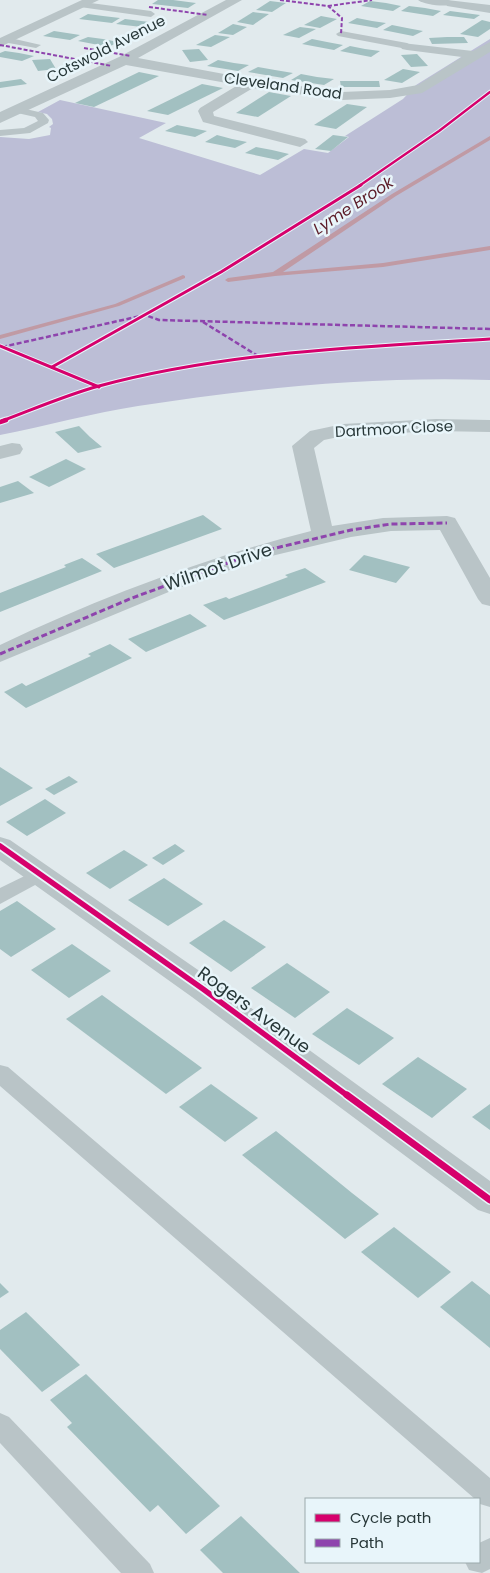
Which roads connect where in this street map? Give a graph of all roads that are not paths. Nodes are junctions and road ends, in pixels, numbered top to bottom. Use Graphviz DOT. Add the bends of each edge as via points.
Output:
graph roads {
  1 [pos="236,0"];
  2 [pos="422,0"];
  3 [pos="88,2"];
  4 [pos="452,4"];
  5 [pos="490,9"];
  6 [pos="151,14"];
  7 [pos="341,34"];
  8 [pos="3,41"];
  9 [pos="36,45"];
  10 [pos="407,46"];
  11 [pos="490,46"];
  12 [pos="475,55"];
  13 [pos="124,60"];
  14 [pos="251,83"];
  15 [pos="17,110"];
  16 [pos="0,118"];
  17 [pos="0,133"];
  18 [pos="300,142"];
  19 [pos="490,426"];
  20 [pos="323,535"];
  21 [pos="490,599"];
  22 [pos="0,654"];
  23 [pos="0,846"];
  24 [pos="41,874"];
  25 [pos="0,897"];
  26 [pos="0,1073"];
  27 [pos="490,1200"];
  28 [pos="0,1425"];
  29 [pos="490,1495"];
  30 [pos="490,1551"];
  31 [pos="480,1560"];
  32 [pos="140,1573"];
  1 -- 13 [label="street, Cotswold Avenue"];
  2 -- 4 [label="lane"];
  3 -- 6 [label="lane"];
  3 -- 8 [label="street"];
  4 -- 5 [label="street"];
  7 -- 10 [label="lane"];
  8 -- 9 [label="lane"];
  10 -- 12 [label="street"];
  11 -- 12 [label="street, Cleveland Road"];
  12 -- 14 [label="street, Cleveland Road" via="422,89 390,94 342,96"];
  13 -- 14 [label="street, Cleveland Road"];
  13 -- 15 [label="street, Cotswold Avenue"];
  14 -- 18 [label="street" via="205,110 208,119"];
  15 -- 16 [label="street, Cotswold Avenue"];
  15 -- 17 [label="lane" via="39,115 44,120 43,124 26,131"];
  19 -- 20 [label="street, Dartmoor Close" via="436,425 342,430 317,435 303,446"];
  20 -- 21 [label="street, Wilmot Drive" via="384,525 447,523"];
  20 -- 22 [label="street, Wilmot Drive" via="262,550 164,585 41,634"];
  23 -- 24 [label="street, Rogers Avenue"];
  24 -- 25 [label="lane"];
  24 -- 27 [label="street, Rogers Avenue"];
  26 -- 29 [label="lane"];
  28 -- 32 [label="lane"];
  30 -- 31 [label="lane"];
}
